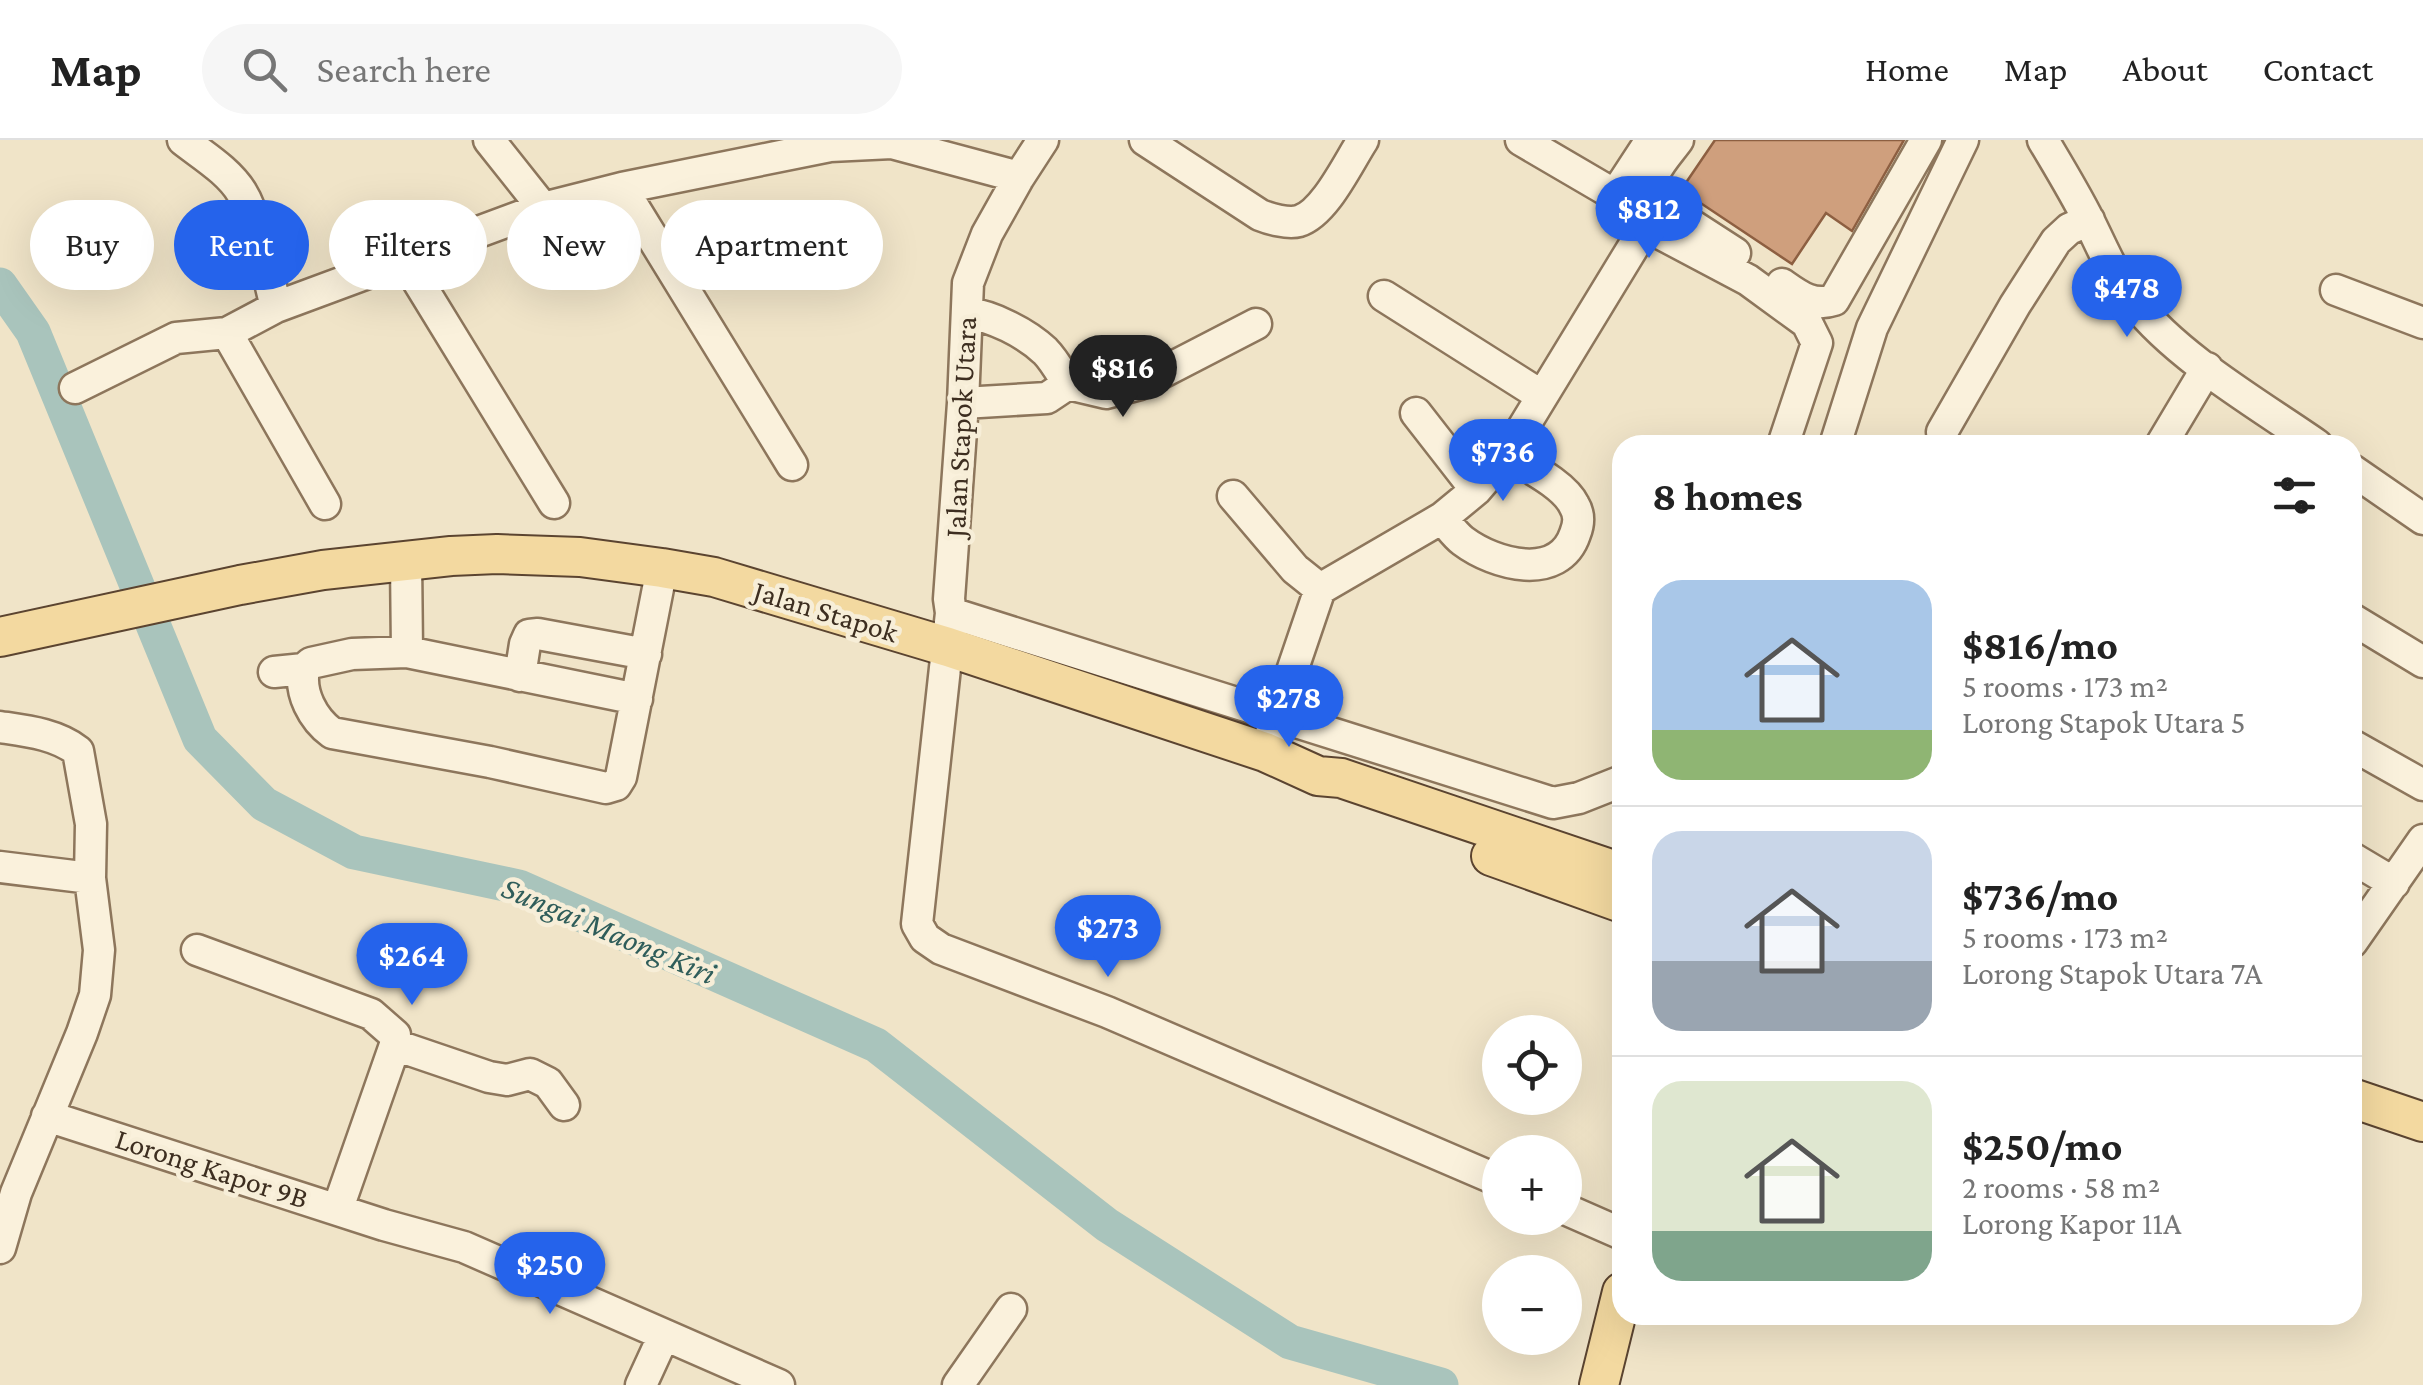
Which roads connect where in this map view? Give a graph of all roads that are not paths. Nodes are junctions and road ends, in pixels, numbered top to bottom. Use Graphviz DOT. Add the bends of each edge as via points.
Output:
graph roads {
  1 [pos="183,140"];
  2 [pos="489,140"];
  3 [pos="1042,140"];
  4 [pos="1145,140"];
  5 [pos="1362,140"];
  6 [pos="1521,140"];
  7 [pos="1651,140"];
  8 [pos="1678,140"];
  9 [pos="1926,140"];
  10 [pos="1963,140"];
  11 [pos="2043,140"];
  12 [pos="765,150"];
  13 [pos="1019,176"];
  14 [pos="622,188"];
  15 [pos="1614,195"];
  16 [pos="538,200"];
  17 [pos="575,200"];
  18 [pos="2089,220"];
  19 [pos="1646,226"];
  20 [pos="329,288"];
  21 [pos="423,290"];
  22 [pos="2336,290"];
  23 [pos="1384,296"];
  24 [pos="276,307"];
  25 [pos="967,312"];
  26 [pos="1256,324"];
  27 [pos="2423,324"];
  28 [pos="227,332"];
  29 [pos="2206,368"];
  30 [pos="1068,384"];
  31 [pos="75,388"];
  32 [pos="1542,396"];
  33 [pos="963,402"];
  34 [pos="1416,413"];
  35 [pos="1942,432"];
  36 [pos="1786,435"];
  37 [pos="1837,435"];
  38 [pos="2167,435"];
  39 [pos="2303,435"];
  40 [pos="1507,454"];
  41 [pos="792,464"];
  42 [pos="2362,477"];
  43 [pos="1476,490"];
  44 [pos="1233,496"];
  45 [pos="554,502"];
  46 [pos="324,504"];
  47 [pos="1442,518"];
  48 [pos="2423,519"];
  49 [pos="406,560"];
  50 [pos="662,568"];
  51 [pos="1320,589"];
  52 [pos="2362,625"];
  53 [pos="950,630"];
  54 [pos="0,637"];
  55 [pos="407,652"];
  56 [pos="646,654"];
  57 [pos="2423,662"];
  58 [pos="520,676"];
  59 [pos="637,699"];
  60 [pos="1277,714"];
  61 [pos="0,727"];
  62 [pos="2362,750"];
  63 [pos="1265,752"];
  64 [pos="2423,784"];
  65 [pos="1612,785"];
  66 [pos="2423,840"];
  67 [pos="2362,864"];
  68 [pos="0,867"];
  69 [pos="90,878"];
  70 [pos="2394,883"];
  71 [pos="1612,893"];
  72 [pos="2362,928"];
  73 [pos="198,950"];
  74 [pos="395,1045"];
  75 [pos="2362,1101"];
  76 [pos="564,1105"];
  77 [pos="47,1116"];
  78 [pos="2423,1122"];
  79 [pos="1482,1174"];
  80 [pos="338,1208"];
  81 [pos="1582,1217"];
  82 [pos="1612,1230"];
  83 [pos="0,1248"];
  84 [pos="1011,1309"];
  85 [pos="1615,1325"];
  86 [pos="664,1334"];
  87 [pos="641,1385"];
  88 [pos="779,1385"];
  89 [pos="958,1385"];
  90 [pos="1599,1385"];
  1 -- 24 [label="street" via="242,192"];
  2 -- 16 [label="street"];
  3 -- 13 [label="street, Jalan Stapok Utara"];
  4 -- 5 [label="street" via="1260,215 1298,222 1320,208"];
  6 -- 15 [label="street"];
  7 -- 15 [label="street"];
  8 -- 9 [label="street" via="1651,178 1653,200 1821,304 1834,300"];
  10 -- 37 [label="street" via="1872,328"];
  11 -- 18 [label="street"];
  12 -- 13 [label="street" via="892,143"];
  12 -- 14 [label="street"];
  13 -- 25 [label="street, Jalan Stapok Utara" via="987,234 968,284"];
  14 -- 17 [label="street"];
  14 -- 41 [label="street"];
  15 -- 19 [label="street"];
  18 -- 29 [label="street" via="2133,302"];
  18 -- 35 [label="street" via="2056,241"];
  19 -- 32 [label="street"];
  19 -- 36 [label="street" via="1748,280 1807,323 1817,343"];
  20 -- 24 [label="street"];
  21 -- 45 [label="street"];
  22 -- 27 [label="street"];
  23 -- 32 [label="street"];
  24 -- 28 [label="street"];
  25 -- 30 [label="street" via="984,314 1045,351"];
  25 -- 33 [label="street, Jalan Stapok Utara"];
  26 -- 30 [label="street" via="1140,384 1106,393"];
  28 -- 31 [label="street" via="176,338"];
  28 -- 46 [label="street"];
  29 -- 38 [label="street"];
  29 -- 39 [label="street"];
  30 -- 33 [label="street" via="1047,398"];
  32 -- 40 [label="street"];
  33 -- 53 [label="street, Jalan Stapok Utara"];
  34 -- 43 [label="street"];
  40 -- 43 [label="street"];
  40 -- 47 [label="street" via="1574,503 1580,522 1571,546 1554,561 1522,566 1472,547"];
  42 -- 48 [label="street"];
  43 -- 47 [label="street"];
  44 -- 51 [label="street"];
  47 -- 51 [label="street"];
  49 -- 50 [label="main road, Jalan Stapok" via="496,554"];
  49 -- 54 [label="main road, Jalan Stapok" via="240,584"];
  49 -- 55 [label="street"];
  50 -- 53 [label="main road, Jalan Stapok"];
  50 -- 56 [label="street"];
  51 -- 60 [label="street"];
  52 -- 57 [label="street"];
  53 -- 60 [label="street"];
  53 -- 63 [label="main road, Jalan Stapok"];
  53 -- 79 [label="street, Jalan Stapok Utara" via="918,924 925,938"];
  55 -- 58 [label="street"];
  55 -- 59 [label="street" via="352,654 289,671 332,733 606,788 621,777"];
  56 -- 58 [label="street" via="529,635"];
  56 -- 59 [label="street"];
  58 -- 59 [label="street"];
  60 -- 63 [label="street"];
  60 -- 65 [label="street" via="1554,803"];
  61 -- 69 [label="street" via="34,732 78,752 91,824"];
  62 -- 64 [label="street"];
  63 -- 71 [label="main road, Jalan Stapok" via="1411,828"];
  66 -- 70 [label="street"];
  67 -- 70 [label="street"];
  68 -- 69 [label="street"];
  69 -- 77 [label="street" via="98,950 94,995"];
  70 -- 72 [label="street"];
  73 -- 74 [label="street" via="372,1014 395,1035"];
  74 -- 76 [label="street" via="489,1077 530,1074"];
  74 -- 80 [label="street, Lorong Kapor 9B"];
  75 -- 78 [label="main road"];
  77 -- 80 [label="street, Lorong Kapor 9B"];
  77 -- 83 [label="street"];
  80 -- 86 [label="street" via="464,1247"];
  81 -- 82 [label="street"];
  84 -- 89 [label="street"];
  85 -- 90 [label="main road"];
  86 -- 87 [label="street"];
  86 -- 88 [label="street"];
}
